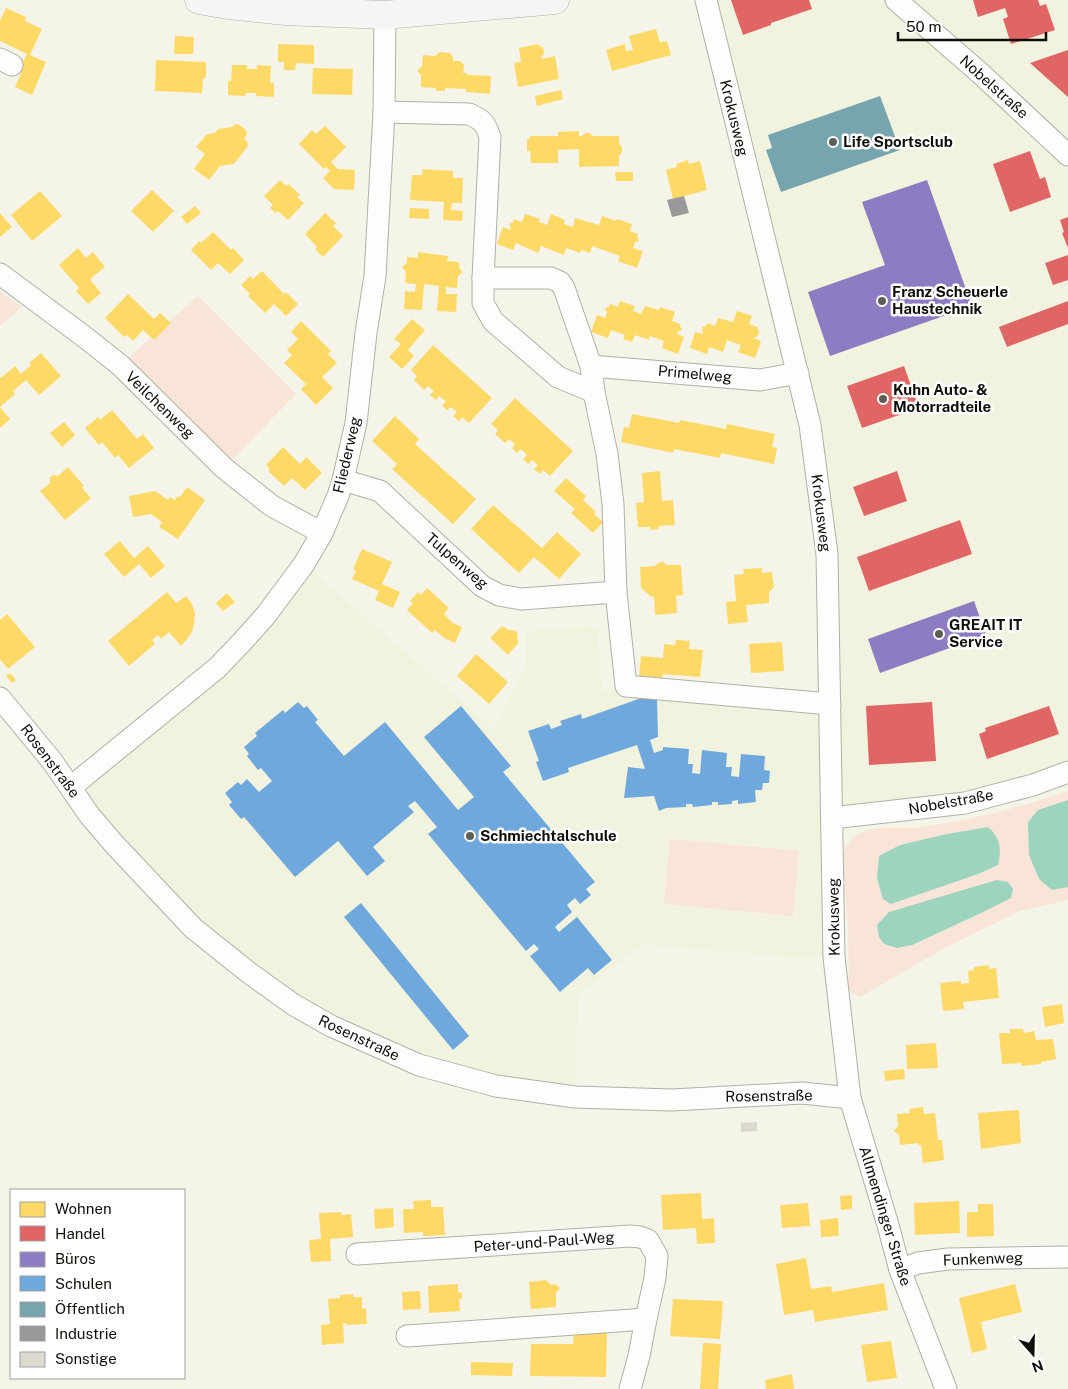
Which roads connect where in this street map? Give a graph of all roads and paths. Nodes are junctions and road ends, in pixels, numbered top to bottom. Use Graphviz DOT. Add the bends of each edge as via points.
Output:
graph roads {
  1 [pos="199,0"];
  2 [pos="555,0"];
  3 [pos="706,0"];
  4 [pos="896,0"];
  5 [pos="385,15"];
  6 [pos="384,112"];
  7 [pos="1068,155"];
  8 [pos="0,274"];
  9 [pos="483,278"];
  10 [pos="591,366"];
  11 [pos="798,372"];
  12 [pos="594,392"];
  13 [pos="343,480"];
  14 [pos="322,532"];
  15 [pos="616,592"];
  16 [pos="0,698"];
  17 [pos="830,704"];
  18 [pos="1068,772"];
  19 [pos="71,787"];
  20 [pos="832,818"];
  21 [pos="843,1038"];
  22 [pos="850,1098"];
  23 [pos="356,1254"];
  24 [pos="1068,1257"];
  25 [pos="900,1270"];
  26 [pos="646,1318"];
  27 [pos="407,1336"];
  28 [pos="630,1389"];
  29 [pos="946,1389"];
  1 -- 5 [label="street" via="285,11"];
  2 -- 5 [label="street"];
  3 -- 11 [label="street, Krokusweg"];
  4 -- 7 [label="street, Nobelstraße"];
  5 -- 6 [label="street, Fliederweg"];
  6 -- 9 [label="street" via="469,114 481,120 486,127 490,137"];
  6 -- 13 [label="street, Fliederweg" via="375,276 356,423"];
  8 -- 14 [label="street, Veilchenweg" via="120,365 224,468 272,506"];
  9 -- 10 [label="street" via="551,278 560,282"];
  9 -- 12 [label="street" via="483,303 493,321 558,377"];
  10 -- 11 [label="street, Primelweg" via="760,380"];
  10 -- 12 [label="street"];
  11 -- 17 [label="street, Krokusweg" via="810,425 827,554"];
  12 -- 15 [label="street" via="613,504"];
  13 -- 14 [label="street, Fliederweg"];
  13 -- 15 [label="street, Tulpenweg" via="380,491 482,586 499,595 521,599"];
  14 -- 19 [label="street, Fliederweg" via="304,564 236,649"];
  15 -- 17 [label="street" via="626,686"];
  16 -- 19 [label="street, Rosenstraße"];
  17 -- 20 [label="street, Krokusweg"];
  18 -- 20 [label="street, Nobelstraße" via="1033,785 965,802"];
  19 -- 22 [label="street, Rosenstraße" via="108,837 193,928 248,972 294,1005 331,1026 419,1065 496,1086 575,1097 672,1100 803,1093"];
  20 -- 21 [label="street, Krokusweg" via="834,957"];
  21 -- 22 [label="street, Allmendinger Straße"];
  22 -- 25 [label="street, Allmendinger Straße"];
  23 -- 26 [label="street, Peter-und-Paul-Weg" via="640,1237 648,1240 657,1256"];
  24 -- 25 [label="street, Funkenweg" via="948,1259 918,1263"];
  25 -- 29 [label="street, Allmendinger Straße"];
  26 -- 27 [label="street"];
  26 -- 28 [label="street, Peter-und-Paul-Weg"];
}
